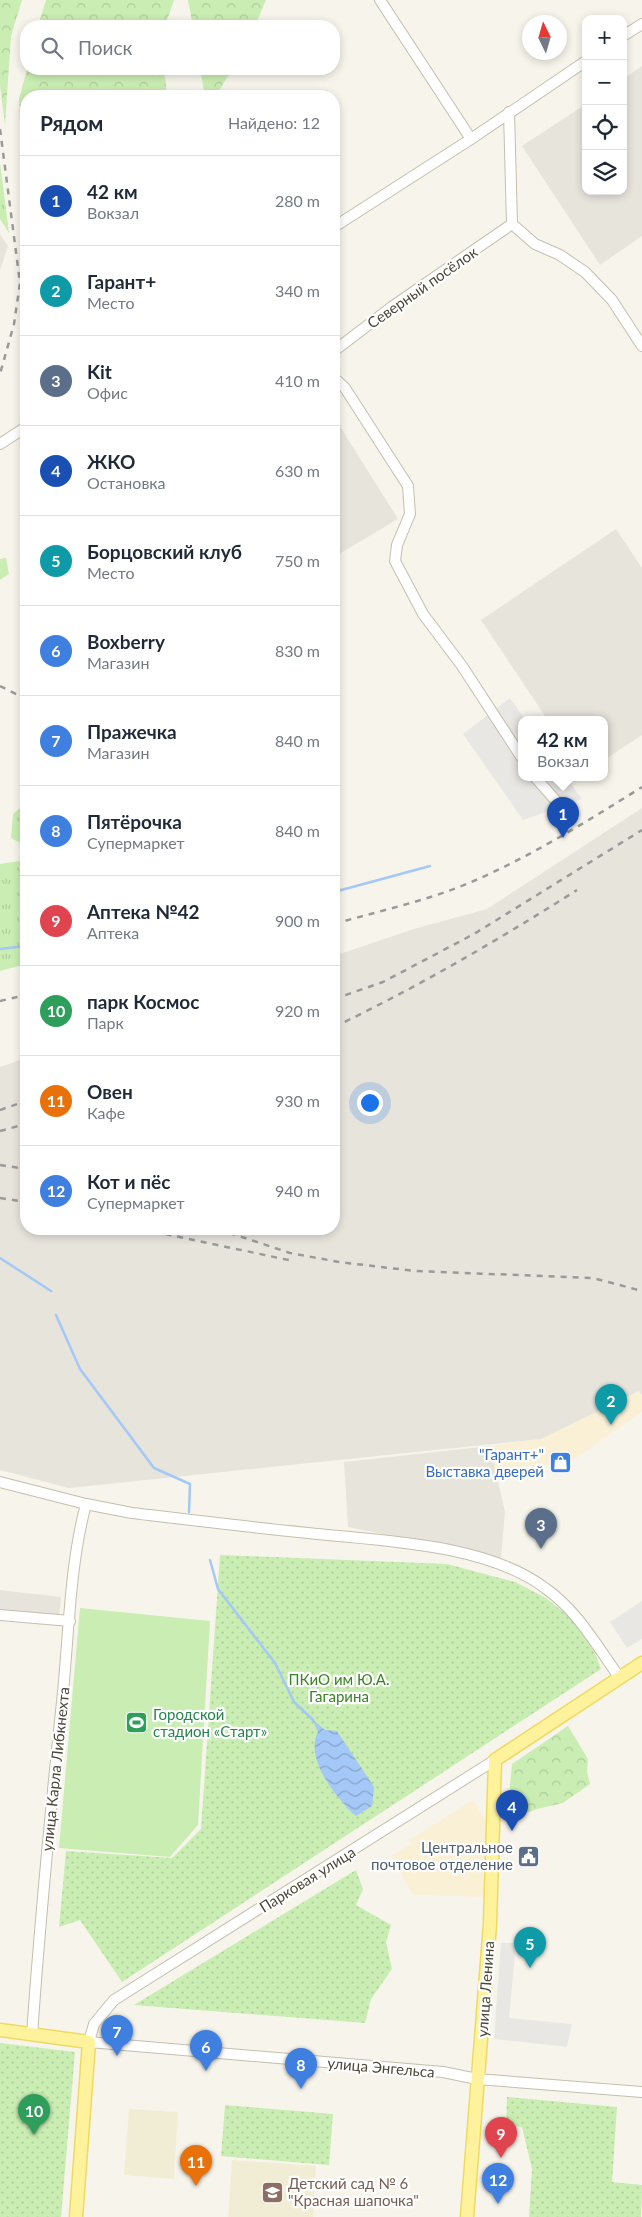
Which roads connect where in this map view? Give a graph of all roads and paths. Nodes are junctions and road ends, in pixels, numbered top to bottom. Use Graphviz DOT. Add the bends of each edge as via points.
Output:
graph roads {
  1 [pos="380,0"];
  2 [pos="642,24"];
  3 [pos="627,33"];
  4 [pos="582,64"];
  5 [pos="509,112"];
  6 [pos="471,139"];
  7 [pos="340,223"];
  8 [pos="512,224"];
  9 [pos="340,346"];
  10 [pos="642,346"];
  11 [pos="340,383"];
  12 [pos="20,431"];
  13 [pos="0,444"];
  14 [pos="518,752"];
  15 [pos="539,781"];
  16 [pos="564,810"];
  17 [pos="0,1482"];
  18 [pos="86,1504"];
  19 [pos="0,1616"];
  20 [pos="70,1621"];
  21 [pos="642,1663"];
  22 [pos="620,1678"];
  23 [pos="495,1760"];
  24 [pos="0,2030"];
  25 [pos="32,2034"];
  26 [pos="89,2042"];
  27 [pos="477,2079"];
  28 [pos="642,2092"];
  29 [pos="76,2217"];
  30 [pos="467,2217"];
  1 -- 6 [label="street"];
  2 -- 3 [label="street"];
  4 -- 5 [label="street"];
  5 -- 6 [label="street"];
  5 -- 8 [label="street"];
  6 -- 7 [label="street"];
  8 -- 9 [label="street, Северный посёлок"];
  8 -- 10 [label="street" via="535,244 560,255 585,272 612,300"];
  11 -- 14 [label="street" via="408,486 410,514 397,546 395,561 423,614 462,666"];
  12 -- 13 [label="street"];
  15 -- 16 [label="street"];
  17 -- 18 [label="street"];
  18 -- 20 [label="street, улица Карла Либкнехта" via="80,1527"];
  18 -- 22 [label="street" via="132,1513 417,1544 515,1570 545,1587 574,1612"];
  19 -- 20 [label="street"];
  20 -- 25 [label="street, улица Карла Либкнехта"];
  21 -- 22 [label="main road, Парковая улица"];
  22 -- 23 [label="main road, Парковая улица"];
  23 -- 26 [label="street, Парковая улица" via="114,2000 94,2024"];
  23 -- 27 [label="main road, улица Ленина" via="490,1924"];
  24 -- 25 [label="main road, улица Энгельса"];
  25 -- 26 [label="main road, улица Энгельса"];
  26 -- 27 [label="street, улица Энгельса" via="443,2072"];
  26 -- 29 [label="main road"];
  27 -- 28 [label="street, улица Энгельса"];
  27 -- 30 [label="main road, улица Ленина"];
}
